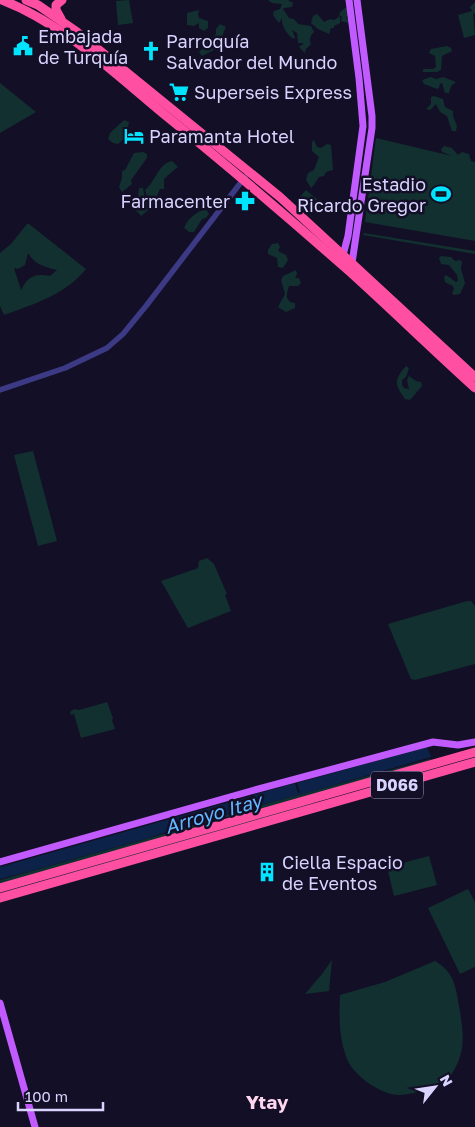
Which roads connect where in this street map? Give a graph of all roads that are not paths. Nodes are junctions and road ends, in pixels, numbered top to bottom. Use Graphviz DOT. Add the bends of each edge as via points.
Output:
graph roads {
  1 [pos="2,0"];
  2 [pos="26,0"];
  3 [pos="62,0"];
  4 [pos="349,0"];
  5 [pos="357,0"];
  6 [pos="62,21"];
  7 [pos="149,97"];
  8 [pos="246,176"];
  9 [pos="345,251"];
  10 [pos="352,263"];
  11 [pos="341,265"];
  12 [pos="475,377"];
  13 [pos="475,388"];
  14 [pos="0,390"];
  15 [pos="475,742"];
  16 [pos="475,752"];
  17 [pos="475,762"];
  18 [pos="0,862"];
  19 [pos="0,888"];
  20 [pos="0,898"];
  21 [pos="0,1003"];
  22 [pos="35,1127"];
  1 -- 7 [label="highway" via="60,30"];
  2 -- 6 [label="highway"];
  3 -- 6 [label="highway" via="56,10"];
  4 -- 9 [label="main road" via="363,126"];
  5 -- 10 [label="main road" via="372,116"];
  6 -- 7 [label="highway"];
  7 -- 8 [label="highway"];
  8 -- 9 [label="highway" via="287,204 335,247"];
  8 -- 11 [label="highway"];
  8 -- 14 [label="street" via="146,306 107,348 65,368"];
  9 -- 10 [label="highway"];
  9 -- 11 [label="main road"];
  10 -- 12 [label="highway"];
  11 -- 13 [label="highway"];
  15 -- 18 [label="main road" via="458,746 433,742"];
  16 -- 19 [label="highway, D066"];
  17 -- 20 [label="highway, D066"];
  21 -- 22 [label="main road"];
}
